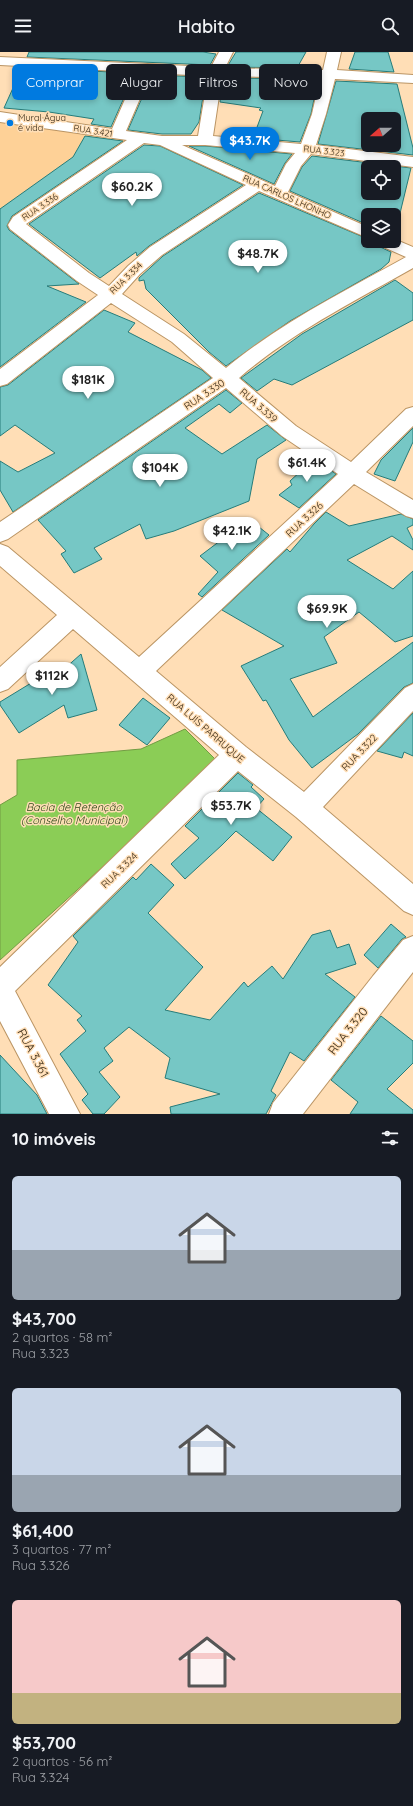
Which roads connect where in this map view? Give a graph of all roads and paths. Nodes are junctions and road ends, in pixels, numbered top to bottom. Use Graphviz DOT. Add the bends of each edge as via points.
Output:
graph roads {
  1 [pos="226,52"];
  2 [pos="334,52"];
  3 [pos="0,61"];
  4 [pos="220,64"];
  5 [pos="106,67"];
  6 [pos="251,73"];
  7 [pos="328,74"];
  8 [pos="413,79"];
  9 [pos="132,100"];
  10 [pos="211,100"];
  11 [pos="0,117"];
  12 [pos="117,135"];
  13 [pos="141,138"];
  14 [pos="205,140"];
  15 [pos="162,141"];
  16 [pos="307,149"];
  17 [pos="413,162"];
  18 [pos="257,185"];
  19 [pos="279,194"];
  20 [pos="361,230"];
  21 [pos="400,248"];
  22 [pos="413,254"];
  23 [pos="413,261"];
  24 [pos="110,295"];
  25 [pos="228,378"];
  26 [pos="0,379"];
  27 [pos="413,414"];
  28 [pos="352,474"];
  29 [pos="413,510"];
  30 [pos="0,533"];
  31 [pos="0,553"];
  32 [pos="72,615"];
  33 [pos="140,671"];
  34 [pos="0,682"];
  35 [pos="413,695"];
  36 [pos="237,755"];
  37 [pos="305,808"];
  38 [pos="413,902"];
  39 [pos="413,950"];
  40 [pos="0,986"];
  41 [pos="0,992"];
  42 [pos="65,1114"];
  43 [pos="284,1114"];
  1 -- 4 [label="street"];
  2 -- 7 [label="street"];
  3 -- 5 [label="street"];
  6 -- 7 [label="street"];
  7 -- 8 [label="street"];
  7 -- 16 [label="street" via="319,114"];
  9 -- 12 [label="street"];
  10 -- 14 [label="street"];
  11 -- 12 [label="street, RUA 3.421"];
  12 -- 13 [label="street, RUA 3.421"];
  13 -- 15 [label="street, RUA 3.421"];
  13 -- 24 [label="street, RUA 3.336" via="16,225"];
  14 -- 15 [label="street, RUA 3.323"];
  14 -- 16 [label="street, RUA 3.323"];
  15 -- 18 [label="street, RUA CARLOS LHONHO"];
  16 -- 17 [label="street, RUA 3.323"];
  16 -- 19 [label="street" via="294,164"];
  18 -- 19 [label="street, RUA CARLOS LHONHO"];
  18 -- 24 [label="street, RUA 3.334" via="156,251"];
  19 -- 20 [label="street, RUA CARLOS LHONHO"];
  21 -- 22 [label="street"];
  23 -- 25 [label="street, RUA 3.330" via="319,313 255,354"];
  24 -- 25 [label="street, RUA 3.339" via="178,338"];
  24 -- 26 [label="street, RUA 3.334"];
  25 -- 28 [label="street, RUA 3.339" via="289,431"];
  25 -- 30 [label="street, RUA 3.330"];
  27 -- 28 [label="street, RUA 3.326"];
  28 -- 29 [label="street, RUA 3.339"];
  28 -- 33 [label="street, RUA 3.326"];
  31 -- 32 [label="street, RUA LUÍS PARRUQUE"];
  32 -- 33 [label="street, RUA LUÍS PARRUQUE"];
  32 -- 34 [label="street"];
  33 -- 36 [label="street, RUA LUÍS PARRUQUE"];
  35 -- 37 [label="street, RUA 3.322"];
  36 -- 37 [label="street, RUA LUÍS PARRUQUE"];
  36 -- 40 [label="street, RUA 3.324"];
  37 -- 38 [label="street, RUA LUÍS PARRUQUE"];
  39 -- 43 [label="street, RUA 3.320"];
  41 -- 42 [label="street, RUA 3.361"];
}
